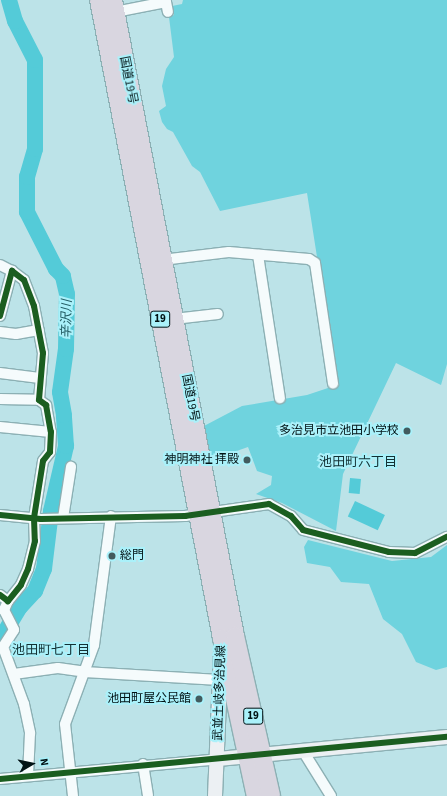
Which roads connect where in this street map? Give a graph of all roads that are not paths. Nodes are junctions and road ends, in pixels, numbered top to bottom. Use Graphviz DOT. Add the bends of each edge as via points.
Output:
graph roads {
  1 [pos="99,0"];
  2 [pos="114,6"];
  3 [pos="168,12"];
  4 [pos="258,255"];
  5 [pos="162,260"];
  6 [pos="0,265"];
  7 [pos="12,271"];
  8 [pos="218,314"];
  9 [pos="0,316"];
  10 [pos="174,319"];
  11 [pos="39,330"];
  12 [pos="0,332"];
  13 [pos="0,373"];
  14 [pos="40,378"];
  15 [pos="333,384"];
  16 [pos="280,398"];
  17 [pos="0,399"];
  18 [pos="39,400"];
  19 [pos="0,427"];
  20 [pos="51,432"];
  21 [pos="71,467"];
  22 [pos="205,514"];
  23 [pos="0,515"];
  24 [pos="111,516"];
  25 [pos="37,518"];
  26 [pos="61,518"];
  27 [pos="447,537"];
  28 [pos="4,598"];
  29 [pos="222,638"];
  30 [pos="85,672"];
  31 [pos="14,674"];
  32 [pos="219,680"];
  33 [pos="447,736"];
  34 [pos="303,751"];
  35 [pos="254,755"];
  36 [pos="218,758"];
  37 [pos="142,764"];
  38 [pos="71,772"];
  39 [pos="28,775"];
  40 [pos="0,779"];
  41 [pos="74,796"];
  42 [pos="148,796"];
  43 [pos="215,796"];
  44 [pos="256,796"];
  45 [pos="271,796"];
  46 [pos="331,796"];
  1 -- 22 [label="highway, 国道19号 / 19"];
  2 -- 3 [label="street" via="166,2"];
  2 -- 5 [label="highway, 国道19号 / 19"];
  4 -- 5 [label="street" via="229,252"];
  4 -- 15 [label="street" via="309,260 315,263"];
  4 -- 16 [label="street"];
  5 -- 10 [label="highway, 国道19号 / 19"];
  6 -- 7 [label="street"];
  7 -- 9 [label="street"];
  7 -- 11 [label="street" via="24,280 34,306"];
  8 -- 10 [label="street"];
  10 -- 22 [label="highway, 国道19号 / 19"];
  11 -- 12 [label="street" via="16,334"];
  11 -- 14 [label="street" via="43,353"];
  13 -- 14 [label="street"];
  14 -- 18 [label="street"];
  17 -- 18 [label="street"];
  18 -- 20 [label="street" via="46,405"];
  19 -- 20 [label="street"];
  20 -- 25 [label="street" via="50,452 43,461"];
  21 -- 26 [label="street"];
  22 -- 24 [label="street"];
  22 -- 27 [label="street" via="269,504 291,516 303,530 389,552 416,553"];
  22 -- 29 [label="highway, 国道19号 / 19"];
  22 -- 35 [label="highway, 国道19号 / 19" via="235,636"];
  23 -- 25 [label="street"];
  24 -- 26 [label="street"];
  24 -- 30 [label="street" via="94,645"];
  25 -- 26 [label="street"];
  25 -- 28 [label="street" via="35,541 28,569 21,585"];
  28 -- 31 [label="street" via="5,613 13,629 2,646"];
  29 -- 32 [label="street, 武並土岐多治見線"];
  29 -- 35 [label="highway, 国道19号 / 19"];
  30 -- 31 [label="street" via="44,668"];
  30 -- 32 [label="street"];
  30 -- 38 [label="street" via="65,724"];
  31 -- 39 [label="street" via="30,733"];
  32 -- 36 [label="street, 武並土岐多治見線" via="221,691"];
  33 -- 34 [label="street"];
  34 -- 35 [label="street"];
  34 -- 46 [label="street"];
  35 -- 36 [label="street"];
  35 -- 44 [label="highway, 国道19号 / 19"];
  35 -- 45 [label="highway, 国道19号 / 19"];
  36 -- 37 [label="street"];
  36 -- 43 [label="street, 武並土岐多治見線"];
  37 -- 38 [label="street"];
  37 -- 42 [label="street"];
  38 -- 39 [label="street"];
  38 -- 41 [label="street"];
  39 -- 40 [label="street"];
}
